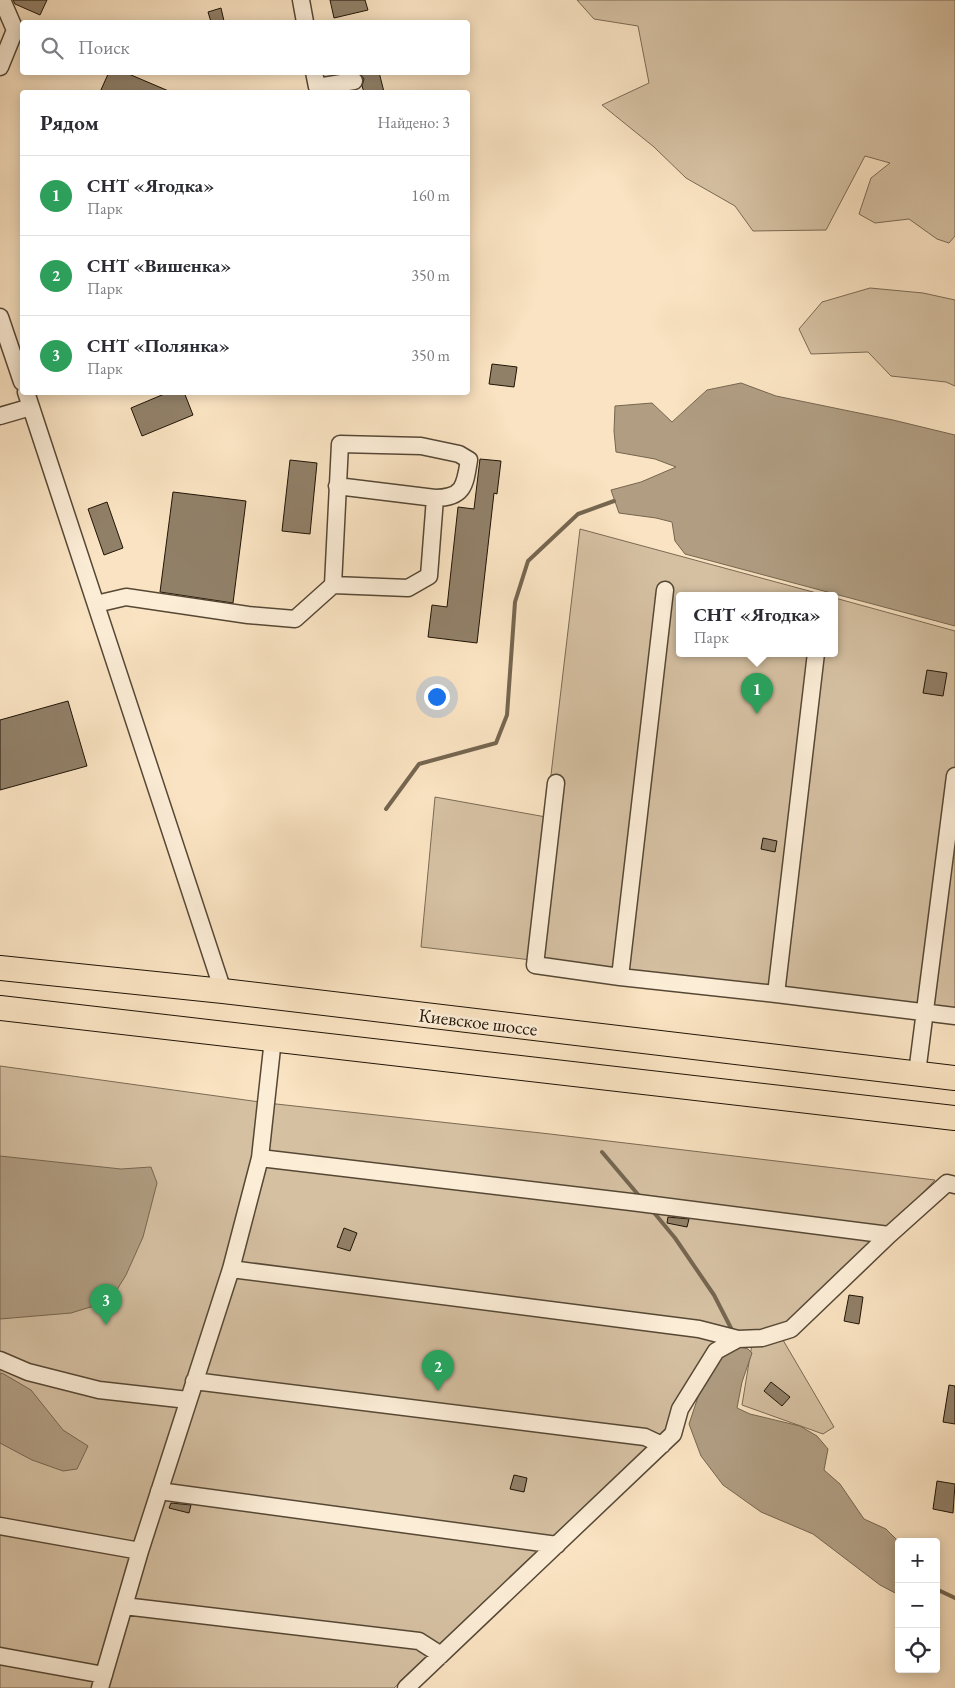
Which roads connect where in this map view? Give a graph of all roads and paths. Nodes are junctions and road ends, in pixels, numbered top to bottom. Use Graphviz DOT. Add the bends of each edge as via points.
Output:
graph roads {
  1 [pos="2,0"];
  2 [pos="301,0"];
  3 [pos="305,20"];
  4 [pos="0,67"];
  5 [pos="315,75"];
  6 [pos="354,81"];
  7 [pos="0,317"];
  8 [pos="20,376"];
  9 [pos="29,400"];
  10 [pos="0,416"];
  11 [pos="338,486"];
  12 [pos="435,498"];
  13 [pos="333,584"];
  14 [pos="665,590"];
  15 [pos="96,604"];
  16 [pos="816,657"];
  17 [pos="955,776"];
  18 [pos="556,783"];
  19 [pos="0,968"];
  20 [pos="620,978"];
  21 [pos="223,991"];
  22 [pos="776,994"];
  23 [pos="0,1008"];
  24 [pos="924,1013"];
  25 [pos="955,1016"];
  26 [pos="273,1040"];
  27 [pos="917,1073"];
  28 [pos="955,1078"];
  29 [pos="955,1118"];
  30 [pos="260,1158"];
  31 [pos="955,1184"];
  32 [pos="889,1235"];
  33 [pos="231,1269"];
  34 [pos="738,1339"];
  35 [pos="0,1360"];
  36 [pos="194,1381"];
  37 [pos="188,1400"];
  38 [pos="662,1445"];
  39 [pos="159,1491"];
  40 [pos="0,1526"];
  41 [pos="557,1545"];
  42 [pos="140,1551"];
  43 [pos="124,1606"];
  44 [pos="441,1655"];
  45 [pos="0,1656"];
  46 [pos="102,1681"];
  47 [pos="406,1688"];
  1 -- 4 [label="street" via="15,30"];
  2 -- 3 [label="street"];
  5 -- 6 [label="street" via="317,87"];
  7 -- 8 [label="street"];
  9 -- 10 [label="street"];
  9 -- 15 [label="street"];
  11 -- 12 [label="street"];
  11 -- 12 [label="street" via="340,444 421,446 459,454 469,460 460,492 446,498"];
  11 -- 13 [label="street"];
  12 -- 13 [label="street" via="429,576 408,588"];
  13 -- 15 [label="street" via="295,619 126,597"];
  14 -- 20 [label="street"];
  15 -- 21 [label="street"];
  16 -- 22 [label="street"];
  17 -- 24 [label="street"];
  18 -- 20 [label="street" via="535,965"];
  19 -- 21 [label="highway, Киевское шоссе"];
  20 -- 22 [label="street"];
  21 -- 27 [label="highway, Киевское шоссе"];
  22 -- 24 [label="street"];
  23 -- 26 [label="highway"];
  24 -- 25 [label="street"];
  24 -- 27 [label="street"];
  26 -- 29 [label="highway"];
  26 -- 30 [label="street"];
  27 -- 28 [label="highway, Киевское шоссе"];
  30 -- 32 [label="street"];
  30 -- 33 [label="street"];
  31 -- 32 [label="street" via="947,1183"];
  32 -- 34 [label="street" via="791,1329 762,1338"];
  33 -- 34 [label="street" via="700,1329"];
  33 -- 36 [label="street"];
  34 -- 38 [label="street" via="716,1351 680,1409 673,1434"];
  35 -- 37 [label="street" via="28,1372 99,1390"];
  36 -- 37 [label="street"];
  36 -- 38 [label="street" via="645,1437"];
  37 -- 39 [label="street"];
  38 -- 41 [label="street"];
  39 -- 41 [label="street"];
  39 -- 42 [label="street"];
  40 -- 42 [label="street"];
  41 -- 44 [label="street"];
  42 -- 43 [label="street"];
  43 -- 44 [label="street" via="420,1641"];
  43 -- 46 [label="street"];
  44 -- 47 [label="street"];
  45 -- 46 [label="street"];
}
